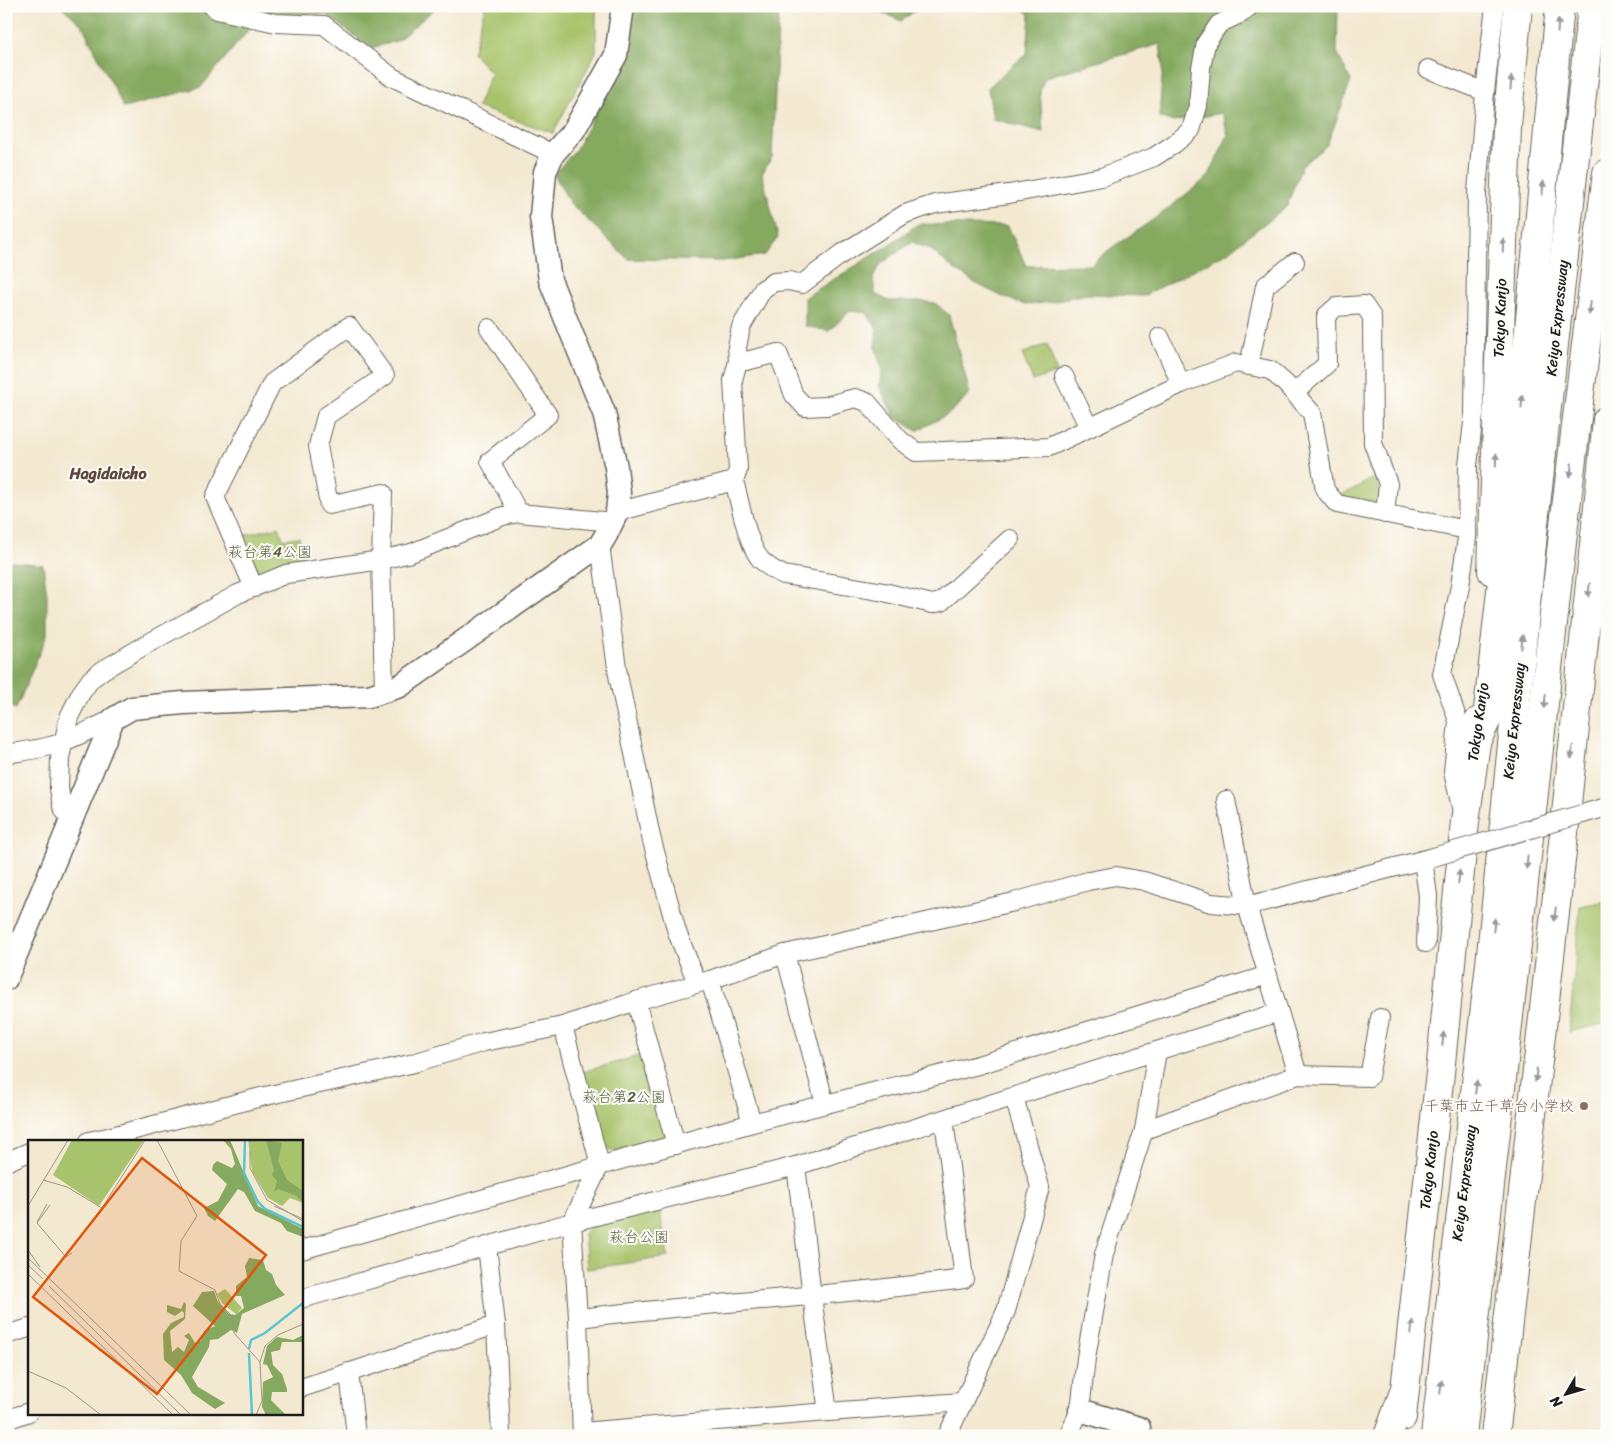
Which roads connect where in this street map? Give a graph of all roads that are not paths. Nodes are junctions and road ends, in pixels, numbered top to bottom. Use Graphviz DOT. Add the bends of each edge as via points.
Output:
graph roads {
  1 [pos="212,6"];
  2 [pos="623,6"];
  3 [pos="1250,6"];
  4 [pos="1494,6"];
  5 [pos="1518,6"];
  6 [pos="1560,6"];
  7 [pos="1592,6"];
  8 [pos="1428,69"];
  9 [pos="1485,92"];
  10 [pos="552,154"];
  11 [pos="1607,173"];
  12 [pos="1295,262"];
  13 [pos="489,328"];
  14 [pos="1160,337"];
  15 [pos="738,361"];
  16 [pos="1249,366"];
  17 [pos="1064,376"];
  18 [pos="1181,384"];
  19 [pos="1294,393"];
  20 [pos="1607,420"];
  21 [pos="1089,428"];
  22 [pos="734,481"];
  23 [pos="519,513"];
  24 [pos="1385,514"];
  25 [pos="615,517"];
  26 [pos="1467,530"];
  27 [pos="1010,539"];
  28 [pos="600,545"];
  29 [pos="381,560"];
  30 [pos="254,588"];
  31 [pos="384,693"];
  32 [pos="113,719"];
  33 [pos="64,742"];
  34 [pos="1476,744"];
  35 [pos="6,754"];
  36 [pos="1226,800"];
  37 [pos="1607,807"];
  38 [pos="70,820"];
  39 [pos="1465,822"];
  40 [pos="1426,859"];
  41 [pos="1248,906"];
  42 [pos="1426,943"];
  43 [pos="785,954"];
  44 [pos="1268,975"];
  45 [pos="6,979"];
  46 [pos="703,982"];
  47 [pos="636,1002"];
  48 [pos="1279,1012"];
  49 [pos="1380,1018"];
  50 [pos="563,1026"];
  51 [pos="1157,1052"];
  52 [pos="1298,1075"];
  53 [pos="1014,1097"];
  54 [pos="825,1104"];
  55 [pos="944,1120"];
  56 [pos="752,1123"];
  57 [pos="1144,1130"];
  58 [pos="94,1140"];
  59 [pos="676,1145"];
  60 [pos="28,1152"];
  61 [pos="6,1162"];
  62 [pos="600,1165"];
  63 [pos="796,1166"];
  64 [pos="572,1222"];
  65 [pos="487,1246"];
  66 [pos="302,1250"];
  67 [pos="812,1296"];
  68 [pos="302,1299"];
  69 [pos="578,1318"];
  70 [pos="496,1325"];
  71 [pos="28,1328"];
  72 [pos="6,1334"];
  73 [pos="349,1372"];
  74 [pos="1502,1373"];
  75 [pos="302,1388"];
  76 [pos="1404,1392"];
  77 [pos="962,1402"];
  78 [pos="1080,1410"];
  79 [pos="28,1412"];
  80 [pos="828,1412"];
  81 [pos="8,1436"];
  82 [pos="356,1436"];
  83 [pos="501,1436"];
  84 [pos="582,1436"];
  85 [pos="590,1436"];
  86 [pos="947,1436"];
  87 [pos="1068,1436"];
  88 [pos="1137,1436"];
  89 [pos="1388,1436"];
  90 [pos="1400,1436"];
  91 [pos="1435,1436"];
  92 [pos="1462,1436"];
  93 [pos="1495,1436"];
  94 [pos="1512,1436"];
  1 -- 10 [label="street" via="217,10 276,23 324,25 392,77"];
  2 -- 10 [label="street" via="616,55 574,130"];
  3 -- 15 [label="street" via="1219,24 1206,43 1200,68 1198,106 1191,130 1174,144 1154,157 1102,177 934,204 905,214 802,284 774,282 763,289 741,327"];
  4 -- 9 [label="street"];
  34 -- 5 [label="highway, Tokyo Kanjo, one-way" via="1492,592 1507,126"];
  34 -- 6 [label="highway, one-way" via="1487,719"];
  91 -- 7 [label="highway, Keiyo Expressway, one-way" via="1490,964 1535,514"];
  8 -- 9 [label="street"];
  9 -- 26 [label="street" via="1477,193 1474,414 1468,465"];
  10 -- 25 [label="street" via="545,172 541,217 550,280 604,413 619,493"];
  11 -- 92 [label="highway, Keiyo Expressway, one-way" via="1566,506"];
  12 -- 16 [label="street" via="1264,286"];
  13 -- 23 [label="street" via="548,415 490,461"];
  14 -- 18 [label="street"];
  15 -- 21 [label="street" via="778,353 794,395 805,407 826,406 855,398 867,402 900,440 916,452 1049,447"];
  15 -- 22 [label="street" via="733,380 738,470"];
  16 -- 18 [label="street" via="1236,363"];
  16 -- 19 [label="street" via="1270,370"];
  17 -- 21 [label="street"];
  18 -- 21 [label="street"];
  19 -- 24 [label="street" via="1312,413 1325,490 1337,504"];
  19 -- 24 [label="street" via="1326,364 1326,316 1336,308 1364,305 1372,316 1373,443 1388,484"];
  20 -- 74 [label="highway, one-way" via="1562,852"];
  22 -- 25 [label="street"];
  22 -- 27 [label="street" via="754,548 760,559 784,575 884,592 932,604 941,602"];
  23 -- 25 [label="street"];
  23 -- 29 [label="street" via="503,516 411,553"];
  24 -- 26 [label="street"];
  25 -- 28 [label="street"];
  26 -- 39 [label="street" via="1460,586 1442,674 1458,721 1454,772"];
  28 -- 31 [label="street" via="400,686"];
  28 -- 46 [label="street" via="618,675 651,837 677,932"];
  29 -- 30 [label="street" via="286,574"];
  29 -- 30 [label="street" via="383,493 329,505 318,446 326,416 385,376 349,326 272,383 215,497"];
  29 -- 31 [label="street"];
  30 -- 33 [label="street" via="238,594 91,679 69,717"];
  31 -- 32 [label="street" via="132,708"];
  32 -- 33 [label="street"];
  32 -- 38 [label="street"];
  33 -- 35 [label="street"];
  33 -- 38 [label="street" via="59,788 62,806"];
  34 -- 39 [label="highway, Tokyo Kanjo"];
  36 -- 41 [label="street"];
  37 -- 40 [label="street, bridge"];
  38 -- 45 [label="street"];
  76 -- 39 [label="highway, Tokyo Kanjo, one-way"];
  40 -- 41 [label="street"];
  40 -- 42 [label="street"];
  41 -- 43 [label="street" via="1211,903 1144,881 1116,876"];
  41 -- 44 [label="street"];
  43 -- 46 [label="street"];
  43 -- 54 [label="street"];
  44 -- 48 [label="street"];
  44 -- 54 [label="street" via="978,1065"];
  46 -- 47 [label="street"];
  46 -- 56 [label="street"];
  47 -- 50 [label="street"];
  47 -- 59 [label="street"];
  48 -- 51 [label="street"];
  48 -- 52 [label="street"];
  49 -- 52 [label="street" via="1369,1077"];
  50 -- 58 [label="street" via="484,1042 410,1064 261,1097"];
  50 -- 62 [label="street"];
  51 -- 53 [label="street"];
  51 -- 57 [label="street"];
  52 -- 57 [label="street"];
  53 -- 55 [label="street"];
  53 -- 77 [label="street" via="1040,1187 1006,1311"];
  54 -- 56 [label="street"];
  55 -- 63 [label="street"];
  55 -- 67 [label="street" via="964,1279"];
  56 -- 59 [label="street"];
  57 -- 78 [label="street" via="1104,1254"];
  59 -- 62 [label="street"];
  60 -- 61 [label="street"];
  62 -- 64 [label="street"];
  62 -- 66 [label="street"];
  63 -- 64 [label="street"];
  63 -- 67 [label="street"];
  64 -- 65 [label="street"];
  64 -- 69 [label="street"];
  65 -- 68 [label="street"];
  65 -- 70 [label="street"];
  67 -- 69 [label="street"];
  67 -- 80 [label="street"];
  69 -- 84 [label="street"];
  70 -- 73 [label="street"];
  70 -- 83 [label="street"];
  71 -- 72 [label="street"];
  73 -- 75 [label="street"];
  73 -- 82 [label="street"];
  74 -- 93 [label="highway"];
  74 -- 94 [label="highway" via="1514,1400"];
  76 -- 89 [label="highway"];
  76 -- 90 [label="highway, Tokyo Kanjo"];
  77 -- 80 [label="street"];
  77 -- 86 [label="street"];
  78 -- 87 [label="street"];
  78 -- 88 [label="street" via="1139,1428"];
  79 -- 81 [label="street" via="6,1420"];
  80 -- 85 [label="street" via="593,1431"];
}
